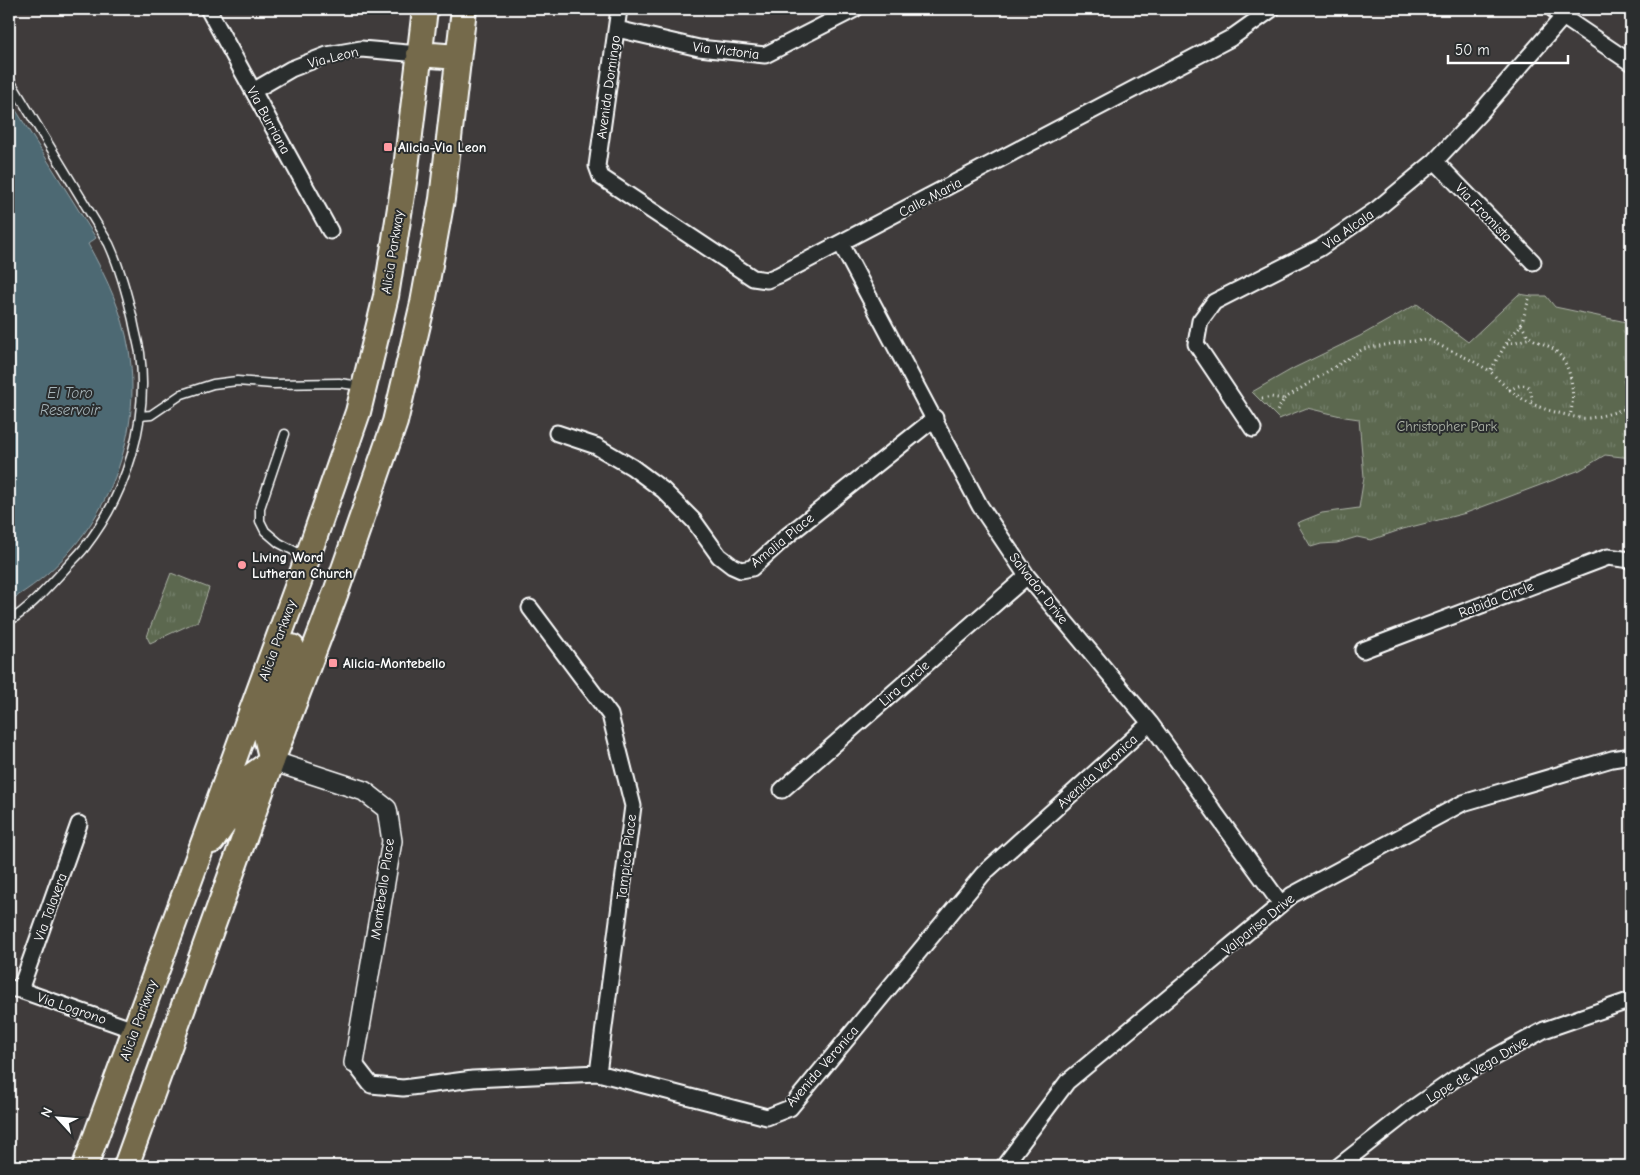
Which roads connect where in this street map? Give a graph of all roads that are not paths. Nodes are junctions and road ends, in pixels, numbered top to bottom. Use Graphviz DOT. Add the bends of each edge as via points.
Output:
graph roads {
  1 [pos="208,9"];
  2 [pos="425,9"];
  3 [pos="464,9"];
  4 [pos="619,9"];
  5 [pos="855,9"];
  6 [pos="1272,9"];
  7 [pos="1558,13"];
  8 [pos="617,29"];
  9 [pos="419,54"];
  10 [pos="458,57"];
  11 [pos="1631,63"];
  12 [pos="9,79"];
  13 [pos="253,91"];
  14 [pos="1435,161"];
  15 [pos="597,166"];
  16 [pos="330,231"];
  17 [pos="841,244"];
  18 [pos="1533,262"];
  19 [pos="364,387"];
  20 [pos="140,416"];
  21 [pos="935,418"];
  22 [pos="1253,429"];
  23 [pos="558,433"];
  24 [pos="285,434"];
  25 [pos="307,557"];
  26 [pos="1631,560"];
  27 [pos="1027,576"];
  28 [pos="300,579"];
  29 [pos="530,608"];
  30 [pos="9,621"];
  31 [pos="1363,650"];
  32 [pos="1150,723"];
  33 [pos="1631,756"];
  34 [pos="272,761"];
  35 [pos="782,790"];
  36 [pos="80,824"];
  37 [pos="195,862"];
  38 [pos="1281,904"];
  39 [pos="14,989"];
  40 [pos="1631,1000"];
  41 [pos="134,1030"];
  42 [pos="354,1063"];
  43 [pos="598,1073"];
  44 [pos="85,1166"];
  45 [pos="126,1166"];
  46 [pos="1004,1166"];
  47 [pos="1338,1166"];
  1 -- 13 [label="street, Via Burriana"];
  2 -- 9 [label="main road, Alicia Parkway"];
  3 -- 10 [label="main road"];
  4 -- 8 [label="street, Avenida Domingo"];
  5 -- 8 [label="street, Via Victoria" via="765,55 699,48"];
  6 -- 17 [label="street, Calle Maria" via="1231,38"];
  7 -- 11 [label="street"];
  7 -- 14 [label="street, Via Alcala" via="1479,114"];
  8 -- 15 [label="street, Avenida Domingo"];
  9 -- 10 [label="main road"];
  9 -- 13 [label="street, Via Leon" via="361,49 327,55 290,69"];
  9 -- 19 [label="main road, Alicia Parkway" via="386,296"];
  10 -- 34 [label="main road" via="440,208 423,303 395,422 336,592"];
  12 -- 20 [label="lane" via="118,264 140,353"];
  13 -- 16 [label="street, Via Burriana"];
  14 -- 18 [label="street, Via Fromista"];
  14 -- 22 [label="street, Via Alcala" via="1377,209 1320,248 1214,302 1200,321 1196,344"];
  15 -- 17 [label="street, Calle Maria" via="601,177 752,278 767,280"];
  17 -- 21 [label="street, Salvador Drive"];
  19 -- 20 [label="lane" via="339,383 237,381 213,384 182,394 151,415"];
  19 -- 25 [label="main road, Alicia Parkway"];
  20 -- 30 [label="lane" via="135,443 113,504 85,547 42,593"];
  21 -- 23 [label="street, Amalia Place" via="787,536 752,568 741,570 719,556 694,521 663,490 596,446"];
  21 -- 27 [label="street, Salvador Drive" via="980,506"];
  24 -- 25 [label="lane" via="260,508 260,521 265,531 279,543"];
  25 -- 28 [label="main road, Alicia Parkway"];
  26 -- 31 [label="street, Rabida Circle" via="1608,557"];
  27 -- 32 [label="street, Salvador Drive"];
  27 -- 35 [label="street, Lira Circle"];
  28 -- 34 [label="main road" via="300,624 264,728"];
  28 -- 37 [label="main road, Alicia Parkway"];
  29 -- 43 [label="street, Tampico Place" via="610,715 633,806"];
  32 -- 38 [label="street, Salvador Drive"];
  32 -- 43 [label="street, Avenida Veronica" via="983,874 790,1108 767,1116"];
  33 -- 38 [label="street, Valpariso Drive" via="1463,802"];
  34 -- 37 [label="main road" via="247,779 232,812"];
  34 -- 42 [label="street, Montebello Place" via="364,791 387,810 392,841"];
  34 -- 45 [label="main road"];
  36 -- 39 [label="street, Via Talavera"];
  37 -- 41 [label="main road, Alicia Parkway"];
  38 -- 46 [label="street, Valpariso Drive" via="1067,1082"];
  39 -- 41 [label="street, Via Logrono"];
  40 -- 47 [label="street, Lope de Vega Drive" via="1544,1030 1456,1078"];
  41 -- 44 [label="main road, Alicia Parkway"];
  42 -- 43 [label="street, Avenida Veronica" via="371,1085 403,1088 473,1079"];
}
